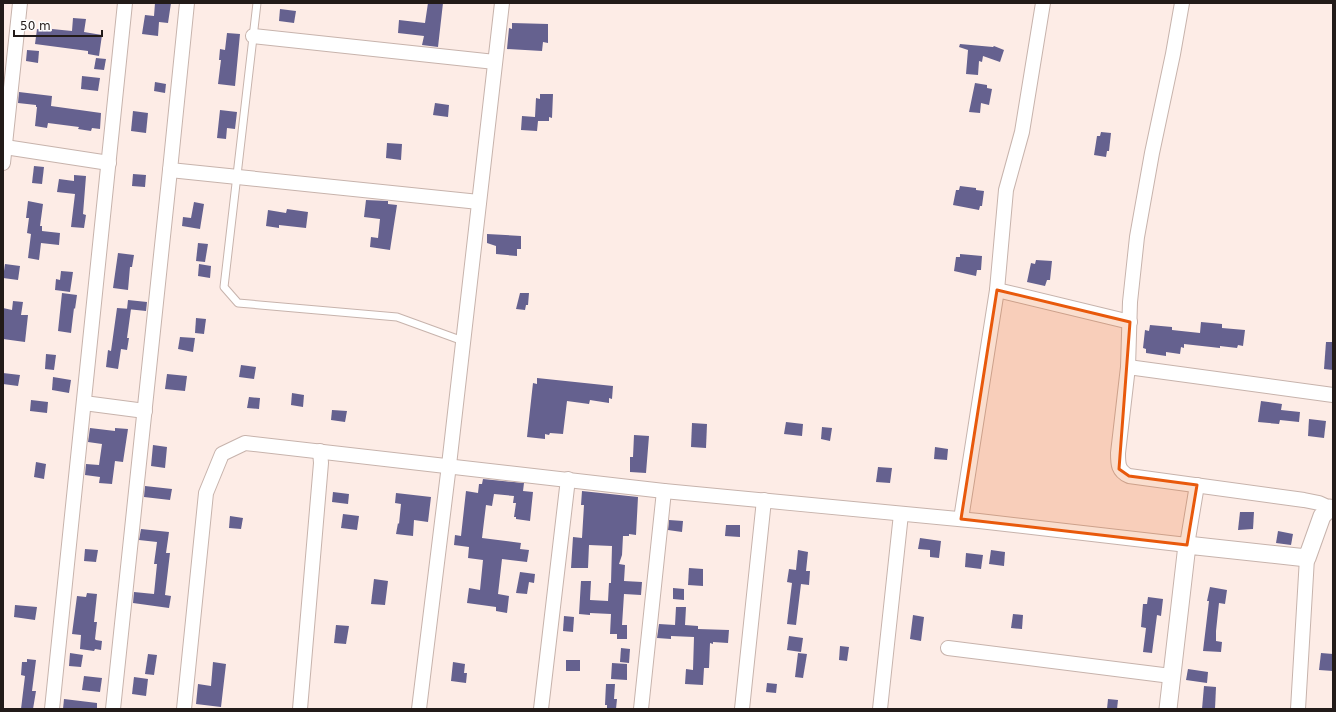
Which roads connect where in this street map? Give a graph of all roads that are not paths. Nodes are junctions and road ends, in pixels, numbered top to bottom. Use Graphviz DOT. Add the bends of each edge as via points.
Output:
graph roads {
  1 [pos="20,3"];
  2 [pos="125,3"];
  3 [pos="186,3"];
  4 [pos="257,3"];
  5 [pos="502,3"];
  6 [pos="1044,3"];
  7 [pos="1182,3"];
  8 [pos="253,36"];
  9 [pos="495,62"];
  10 [pos="5,147"];
  11 [pos="3,163"];
  12 [pos="109,163"];
  13 [pos="170,170"];
  14 [pos="237,177"];
  15 [pos="479,202"];
  16 [pos="997,290"];
  17 [pos="1130,322"];
  18 [pos="463,341"];
  19 [pos="1128,367"];
  20 [pos="1333,395"];
  21 [pos="84,403"];
  22 [pos="145,411"];
  23 [pos="320,451"];
  24 [pos="449,465"];
  25 [pos="568,479"];
  26 [pos="1197,485"];
  27 [pos="664,491"];
  28 [pos="764,500"];
  29 [pos="1331,509"];
  30 [pos="900,514"];
  31 [pos="961,519"];
  32 [pos="1188,545"];
  33 [pos="1307,558"];
  34 [pos="948,648"];
  35 [pos="1171,676"];
  36 [pos="52,709"];
  37 [pos="113,709"];
  38 [pos="184,709"];
  39 [pos="300,709"];
  40 [pos="419,709"];
  41 [pos="541,709"];
  42 [pos="641,709"];
  43 [pos="742,709"];
  44 [pos="880,709"];
  45 [pos="1168,709"];
  46 [pos="1298,709"];
  1 -- 10 [label="street"];
  2 -- 12 [label="street"];
  3 -- 13 [label="street"];
  4 -- 8 [label="lane"];
  5 -- 9 [label="street"];
  6 -- 16 [label="street" via="1022,132 1006,190"];
  7 -- 17 [label="street" via="1137,237"];
  8 -- 9 [label="street"];
  8 -- 14 [label="lane"];
  9 -- 15 [label="street"];
  10 -- 11 [label="street"];
  10 -- 12 [label="street"];
  12 -- 21 [label="street"];
  13 -- 14 [label="street"];
  13 -- 22 [label="street"];
  14 -- 15 [label="street"];
  14 -- 18 [label="lane" via="224,287 238,303 397,317"];
  15 -- 18 [label="street"];
  16 -- 17 [label="street"];
  16 -- 31 [label="street"];
  17 -- 19 [label="street"];
  18 -- 24 [label="street"];
  19 -- 20 [label="street"];
  19 -- 26 [label="street" via="1118,453 1119,469 1129,476"];
  21 -- 22 [label="street"];
  21 -- 36 [label="street"];
  22 -- 37 [label="street"];
  23 -- 24 [label="street"];
  23 -- 38 [label="street" via="245,443 222,454 206,493"];
  23 -- 39 [label="street"];
  24 -- 25 [label="street"];
  24 -- 40 [label="street"];
  25 -- 27 [label="street"];
  25 -- 41 [label="street"];
  26 -- 29 [label="street" via="1304,500"];
  26 -- 32 [label="street"];
  27 -- 28 [label="street"];
  27 -- 42 [label="street"];
  28 -- 30 [label="street"];
  28 -- 43 [label="street"];
  29 -- 33 [label="street" via="1322,516"];
  30 -- 31 [label="street"];
  30 -- 44 [label="street"];
  31 -- 32 [label="street"];
  32 -- 33 [label="street"];
  32 -- 35 [label="street"];
  33 -- 46 [label="street"];
  34 -- 35 [label="street"];
  35 -- 45 [label="street"];
}
